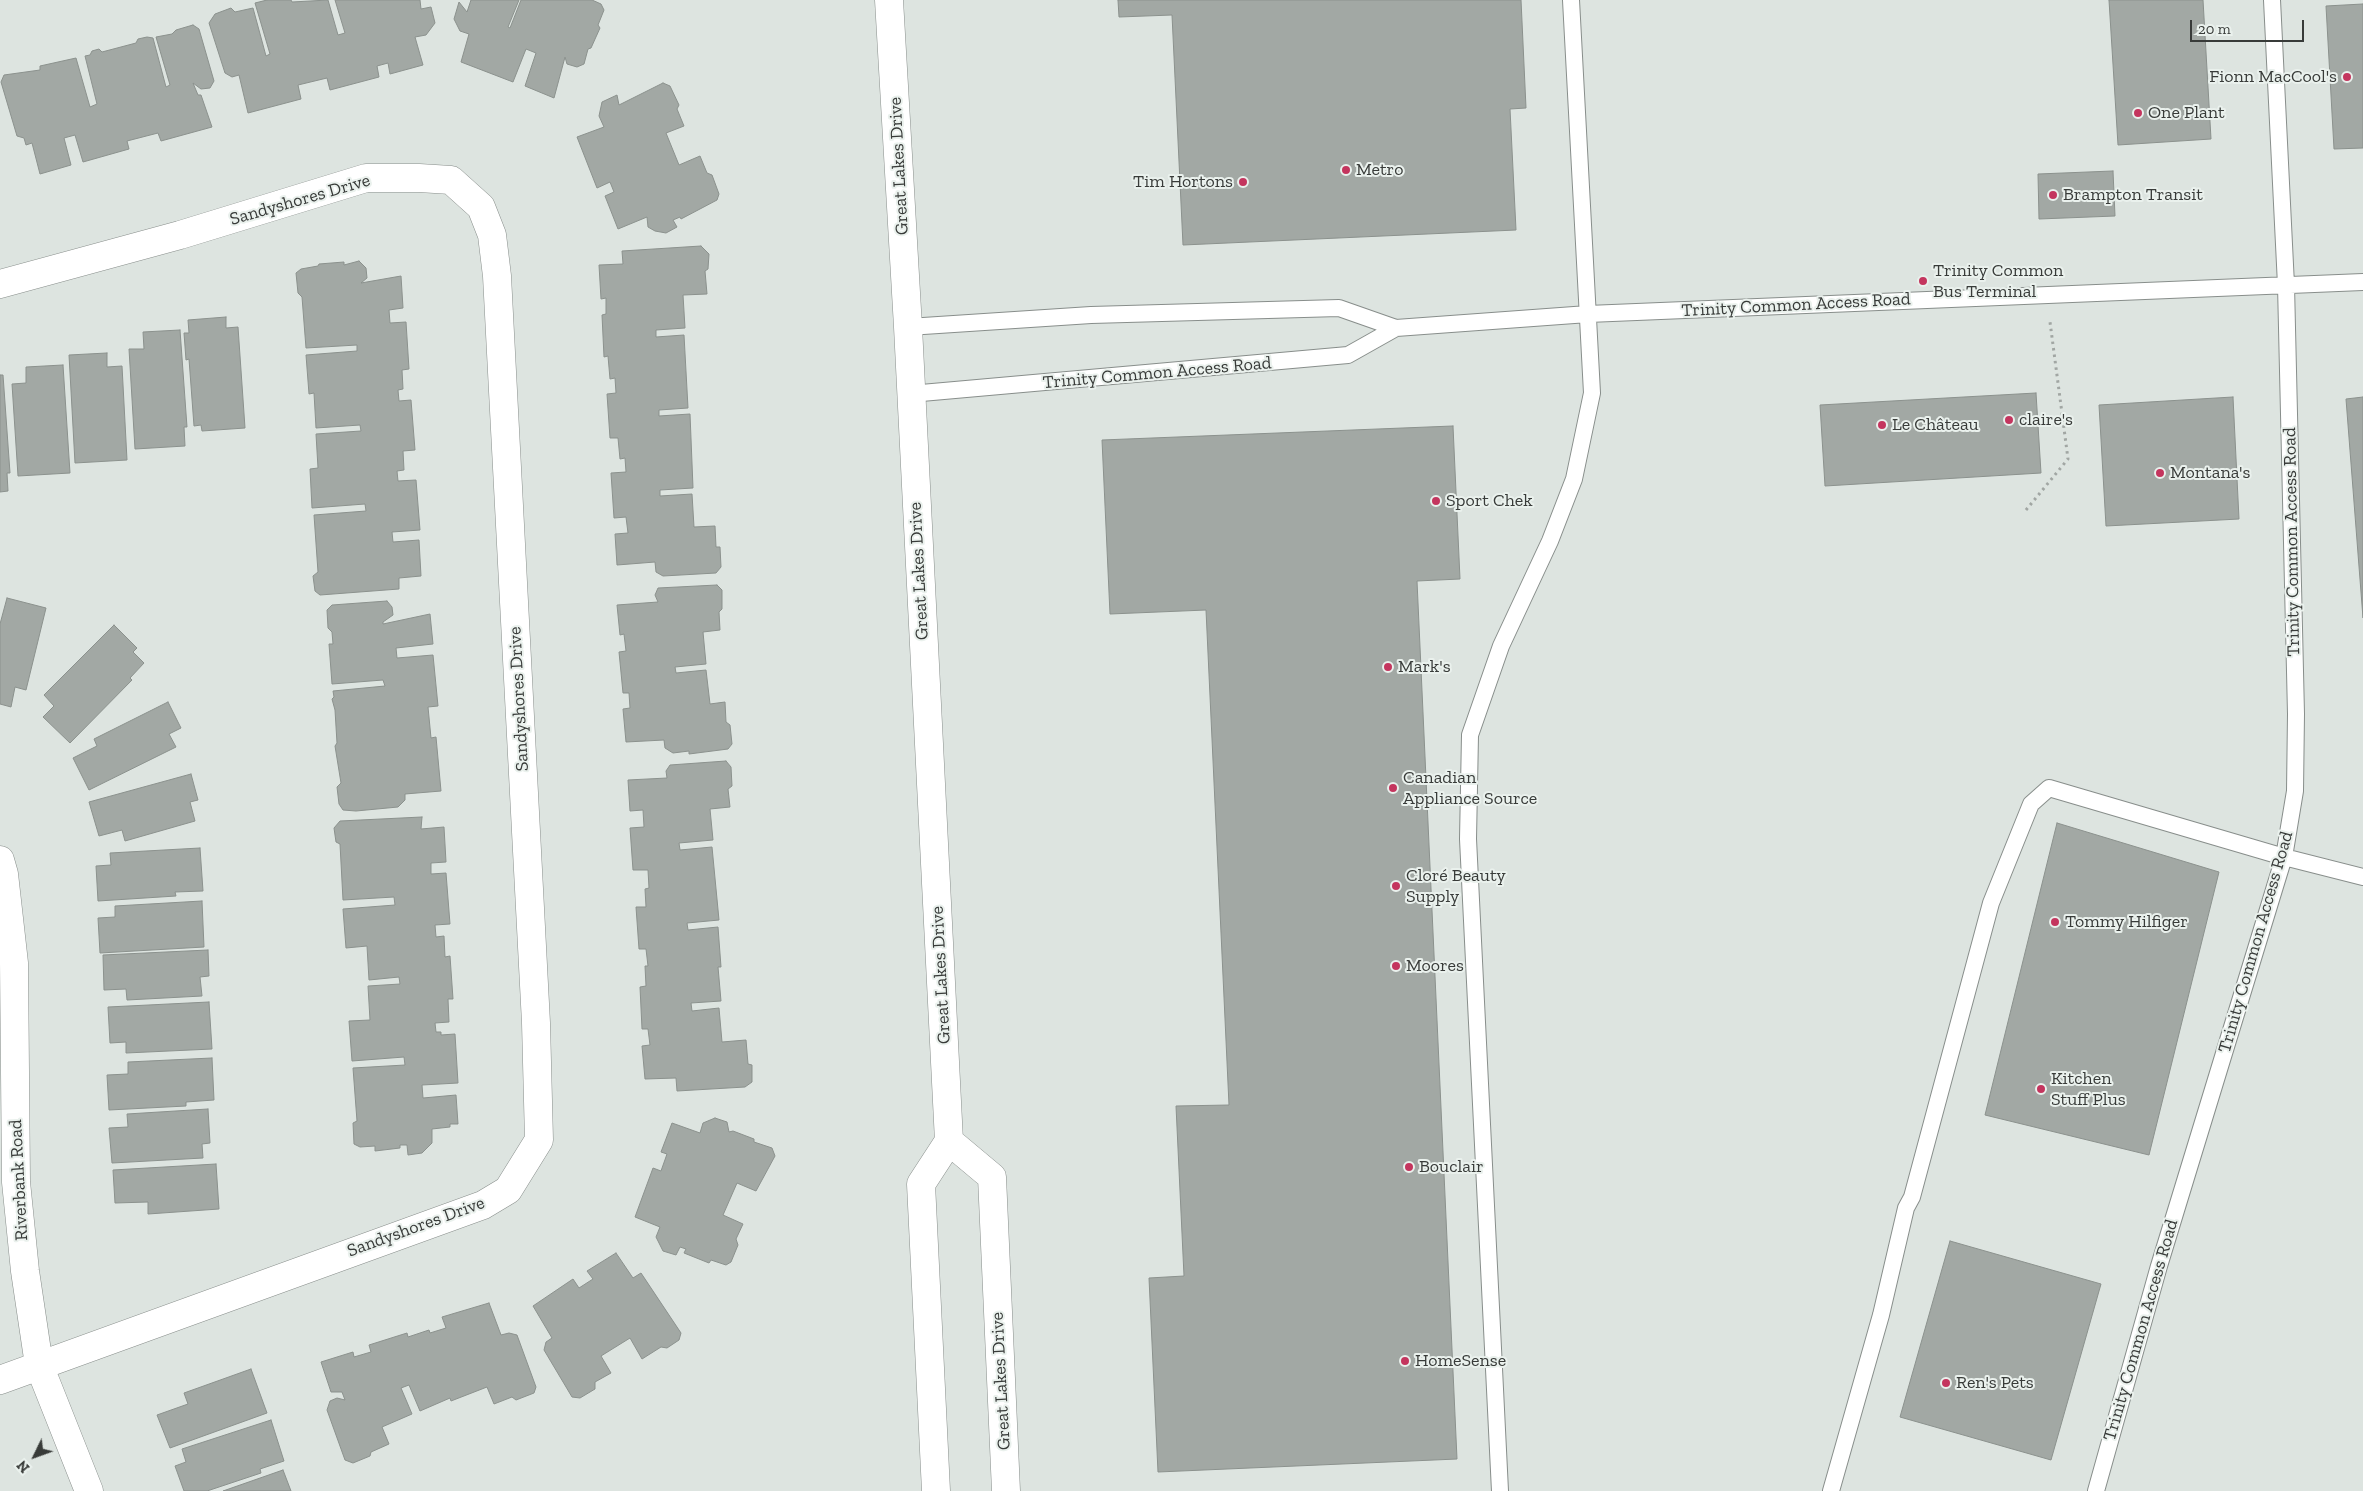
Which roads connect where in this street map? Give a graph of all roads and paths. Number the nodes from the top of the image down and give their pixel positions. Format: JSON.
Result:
{"nodes":[{"id":1,"x":889,"y":0,"type":"edge"},
{"id":2,"x":1571,"y":0,"type":"edge"},
{"id":3,"x":2272,"y":0,"type":"edge"},
{"id":4,"x":2363,"y":282,"type":"edge"},
{"id":5,"x":0,"y":284,"type":"edge"},
{"id":6,"x":2286,"y":285,"type":"junction"},
{"id":7,"x":2046,"y":294,"type":"junction"},
{"id":8,"x":1588,"y":314,"type":"junction"},
{"id":9,"x":908,"y":327,"type":"junction"},
{"id":10,"x":1396,"y":328,"type":"junction"},
{"id":11,"x":910,"y":394,"type":"junction"},
{"id":12,"x":2026,"y":510,"type":"dead end"},
{"id":13,"x":2284,"y":856,"type":"junction"},
{"id":14,"x":0,"y":860,"type":"edge"},
{"id":15,"x":2363,"y":877,"type":"edge"},
{"id":16,"x":950,"y":1141,"type":"junction"},
{"id":17,"x":39,"y":1365,"type":"junction"},
{"id":18,"x":0,"y":1380,"type":"edge"},
{"id":19,"x":89,"y":1491,"type":"edge"},
{"id":20,"x":936,"y":1491,"type":"edge"},
{"id":21,"x":1006,"y":1491,"type":"edge"},
{"id":22,"x":1500,"y":1491,"type":"edge"},
{"id":23,"x":1831,"y":1491,"type":"edge"},
{"id":24,"x":2096,"y":1491,"type":"edge"}],
"edges":[{"from":1,"to":9,"type":"street","name":"Great Lakes Drive"},
{"from":2,"to":8,"type":"lane"},
{"from":3,"to":6,"type":"lane","name":"Trinity Common Access Road"},
{"from":4,"to":6,"type":"lane","name":"Trinity Common Access Road"},
{"from":5,"to":17,"type":"street","name":"Sandyshores Drive"},
{"from":6,"to":7,"type":"lane","name":"Trinity Common Access Road"},
{"from":6,"to":13,"type":"lane","name":"Trinity Common Access Road"},
{"from":7,"to":8,"type":"lane","name":"Trinity Common Access Road"},
{"from":7,"to":12,"type":"path"},
{"from":8,"to":10,"type":"lane","name":"Trinity Common Access Road"},
{"from":8,"to":22,"type":"lane"},
{"from":9,"to":10,"type":"lane","name":"Trinity Common Access Road"},
{"from":9,"to":11,"type":"street","name":"Great Lakes Drive"},
{"from":10,"to":11,"type":"lane","name":"Trinity Common Access Road"},
{"from":11,"to":16,"type":"street","name":"Great Lakes Drive"},
{"from":13,"to":15,"type":"lane"},
{"from":13,"to":23,"type":"lane"},
{"from":13,"to":24,"type":"lane","name":"Trinity Common Access Road"},
{"from":14,"to":17,"type":"street","name":"Riverbank Road"},
{"from":16,"to":20,"type":"street"},
{"from":16,"to":21,"type":"street","name":"Great Lakes Drive"},
{"from":17,"to":18,"type":"street","name":"Sandyshores Drive"},
{"from":17,"to":19,"type":"street","name":"Riverbank Road"}]}
